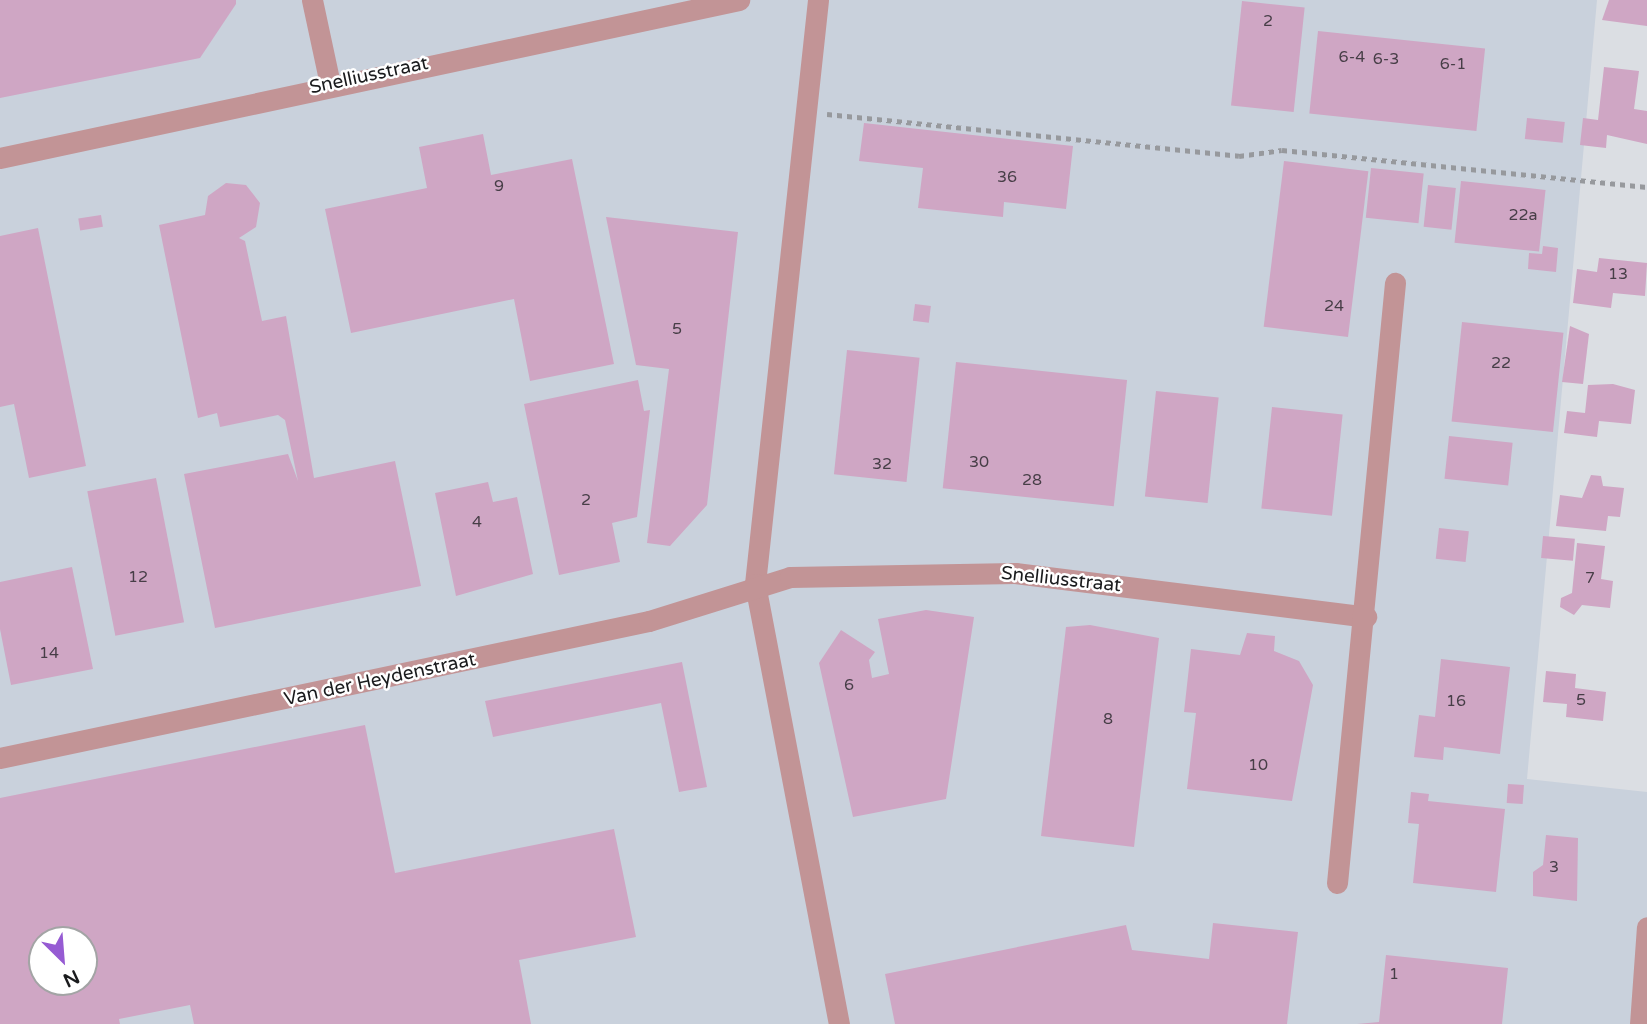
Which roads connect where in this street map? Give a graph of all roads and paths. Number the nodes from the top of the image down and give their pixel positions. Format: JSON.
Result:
{"nodes":[{"id":1,"x":312,"y":0,"type":"edge"},
{"id":2,"x":739,"y":0,"type":"edge"},
{"id":3,"x":818,"y":0,"type":"edge"},
{"id":4,"x":330,"y":84,"type":"junction"},
{"id":5,"x":805,"y":112,"type":"junction"},
{"id":6,"x":0,"y":158,"type":"edge"},
{"id":7,"x":1647,"y":187,"type":"edge"},
{"id":8,"x":1395,"y":283,"type":"dead end"},
{"id":9,"x":755,"y":584,"type":"junction"},
{"id":10,"x":1366,"y":617,"type":"junction"},
{"id":11,"x":0,"y":758,"type":"edge"},
{"id":12,"x":1337,"y":883,"type":"dead end"},
{"id":13,"x":1647,"y":927,"type":"edge"},
{"id":14,"x":839,"y":1024,"type":"edge"},
{"id":15,"x":1640,"y":1024,"type":"edge"}],
"edges":[{"from":1,"to":4,"type":"street"},
{"from":2,"to":4,"type":"street","name":"Snelliusstraat"},
{"from":3,"to":5,"type":"street"},
{"from":4,"to":6,"type":"street","name":"Snelliusstraat"},
{"from":5,"to":7,"type":"path"},
{"from":5,"to":9,"type":"street"},
{"from":8,"to":10,"type":"street"},
{"from":9,"to":10,"type":"street","name":"Snelliusstraat"},
{"from":9,"to":11,"type":"street","name":"Van der Heydenstraat"},
{"from":9,"to":14,"type":"street"},
{"from":10,"to":12,"type":"street"},
{"from":13,"to":15,"type":"street"}]}
